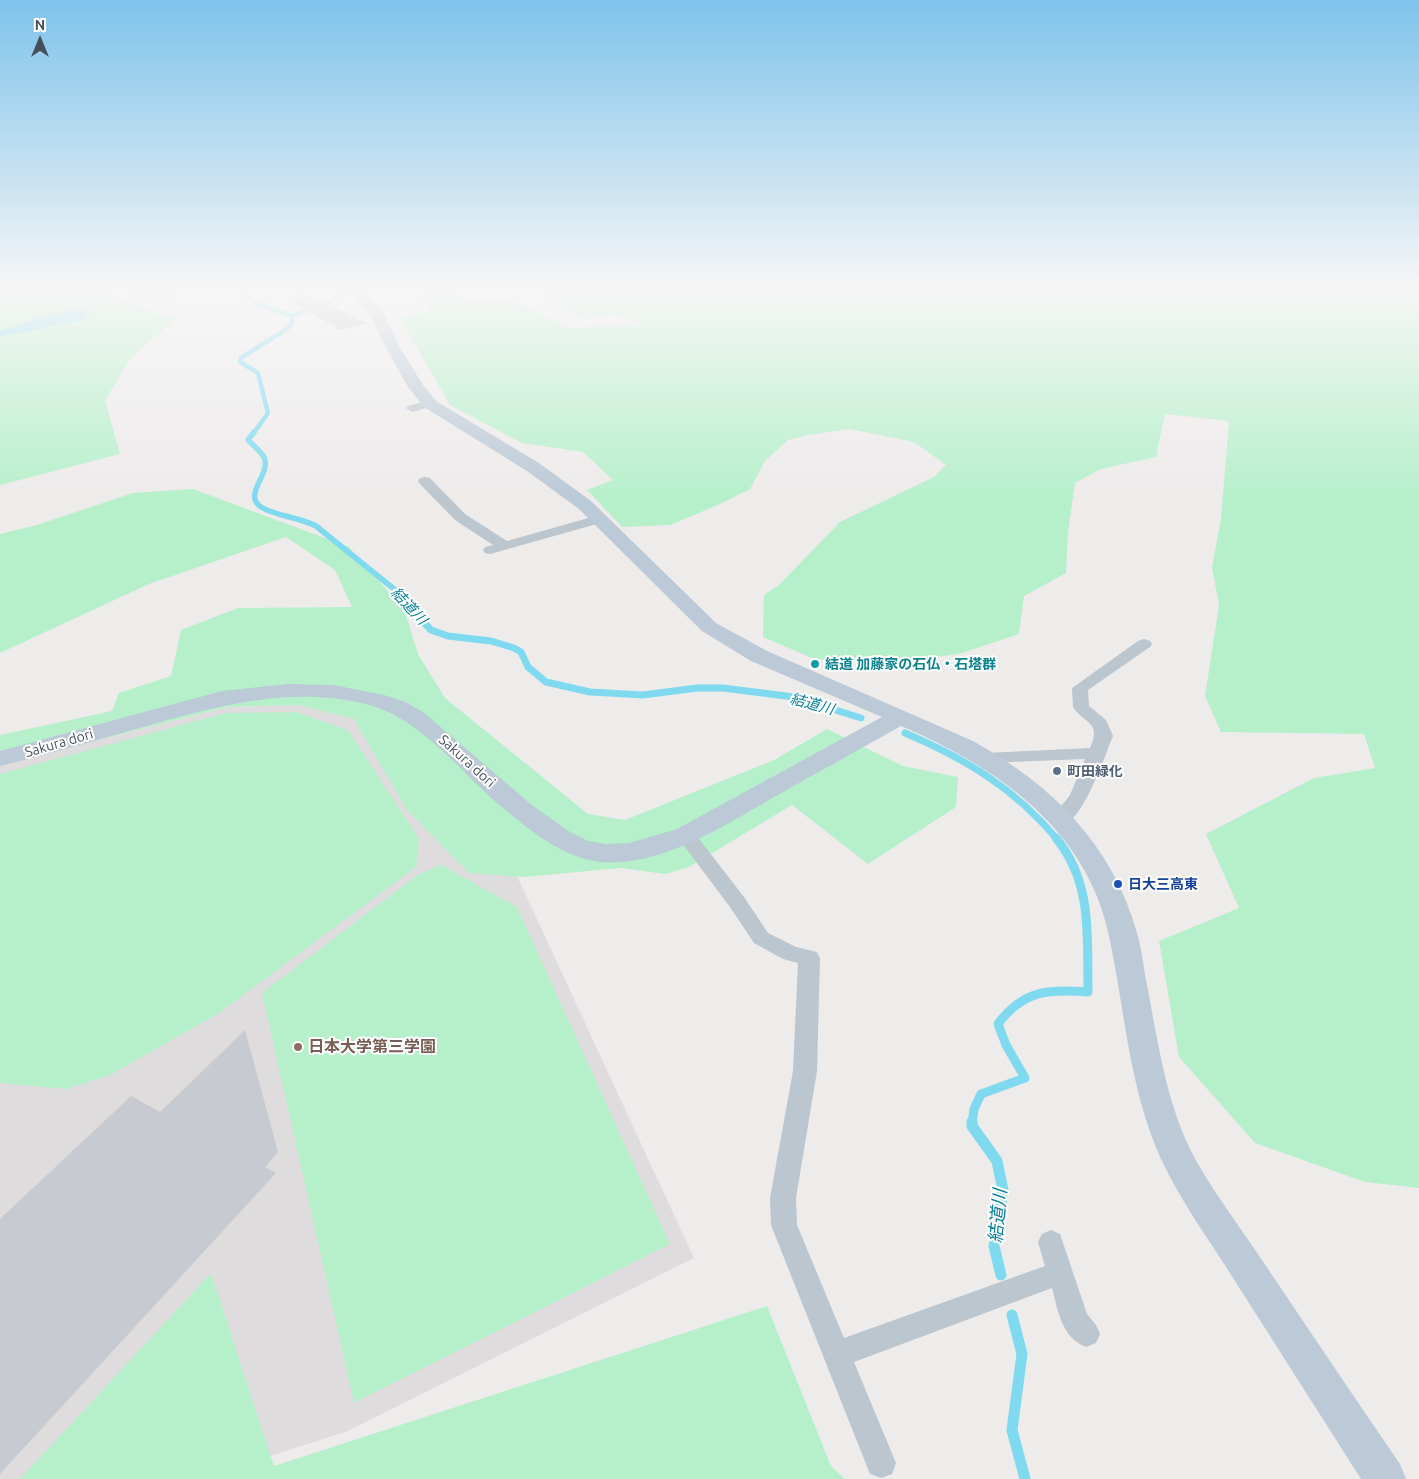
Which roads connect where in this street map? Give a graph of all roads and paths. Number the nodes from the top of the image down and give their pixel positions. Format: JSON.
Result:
{"nodes":[{"id":1,"x":399,"y":359,"type":"edge"},
{"id":2,"x":426,"y":482,"type":"dead end"},
{"id":3,"x":599,"y":519,"type":"junction"},
{"id":4,"x":505,"y":546,"type":"junction"},
{"id":5,"x":490,"y":550,"type":"dead end"},
{"id":6,"x":1144,"y":644,"type":"dead end"},
{"id":7,"x":899,"y":717,"type":"junction"},
{"id":8,"x":1098,"y":753,"type":"junction"},
{"id":9,"x":986,"y":758,"type":"junction"},
{"id":10,"x":0,"y":759,"type":"edge"},
{"id":11,"x":1061,"y":818,"type":"junction"},
{"id":12,"x":686,"y":835,"type":"junction"},
{"id":13,"x":1052,"y":1242,"type":"dead end"},
{"id":14,"x":1060,"y":1273,"type":"junction"},
{"id":15,"x":1086,"y":1334,"type":"dead end"},
{"id":16,"x":836,"y":1355,"type":"junction"},
{"id":17,"x":881,"y":1463,"type":"dead end"},
{"id":18,"x":1385,"y":1479,"type":"edge"}],
"edges":[{"from":1,"to":3,"type":"street"},
{"from":2,"to":4,"type":"street"},
{"from":3,"to":4,"type":"street"},
{"from":3,"to":7,"type":"street"},
{"from":4,"to":5,"type":"street"},
{"from":6,"to":8,"type":"street"},
{"from":7,"to":9,"type":"street"},
{"from":7,"to":12,"type":"street","name":"Sakura dori"},
{"from":8,"to":9,"type":"street"},
{"from":8,"to":11,"type":"street"},
{"from":9,"to":11,"type":"street"},
{"from":10,"to":12,"type":"street","name":"Sakura dori"},
{"from":11,"to":18,"type":"street"},
{"from":12,"to":16,"type":"street"},
{"from":13,"to":14,"type":"street"},
{"from":14,"to":15,"type":"street"},
{"from":14,"to":16,"type":"street"},
{"from":16,"to":17,"type":"street"}]}
